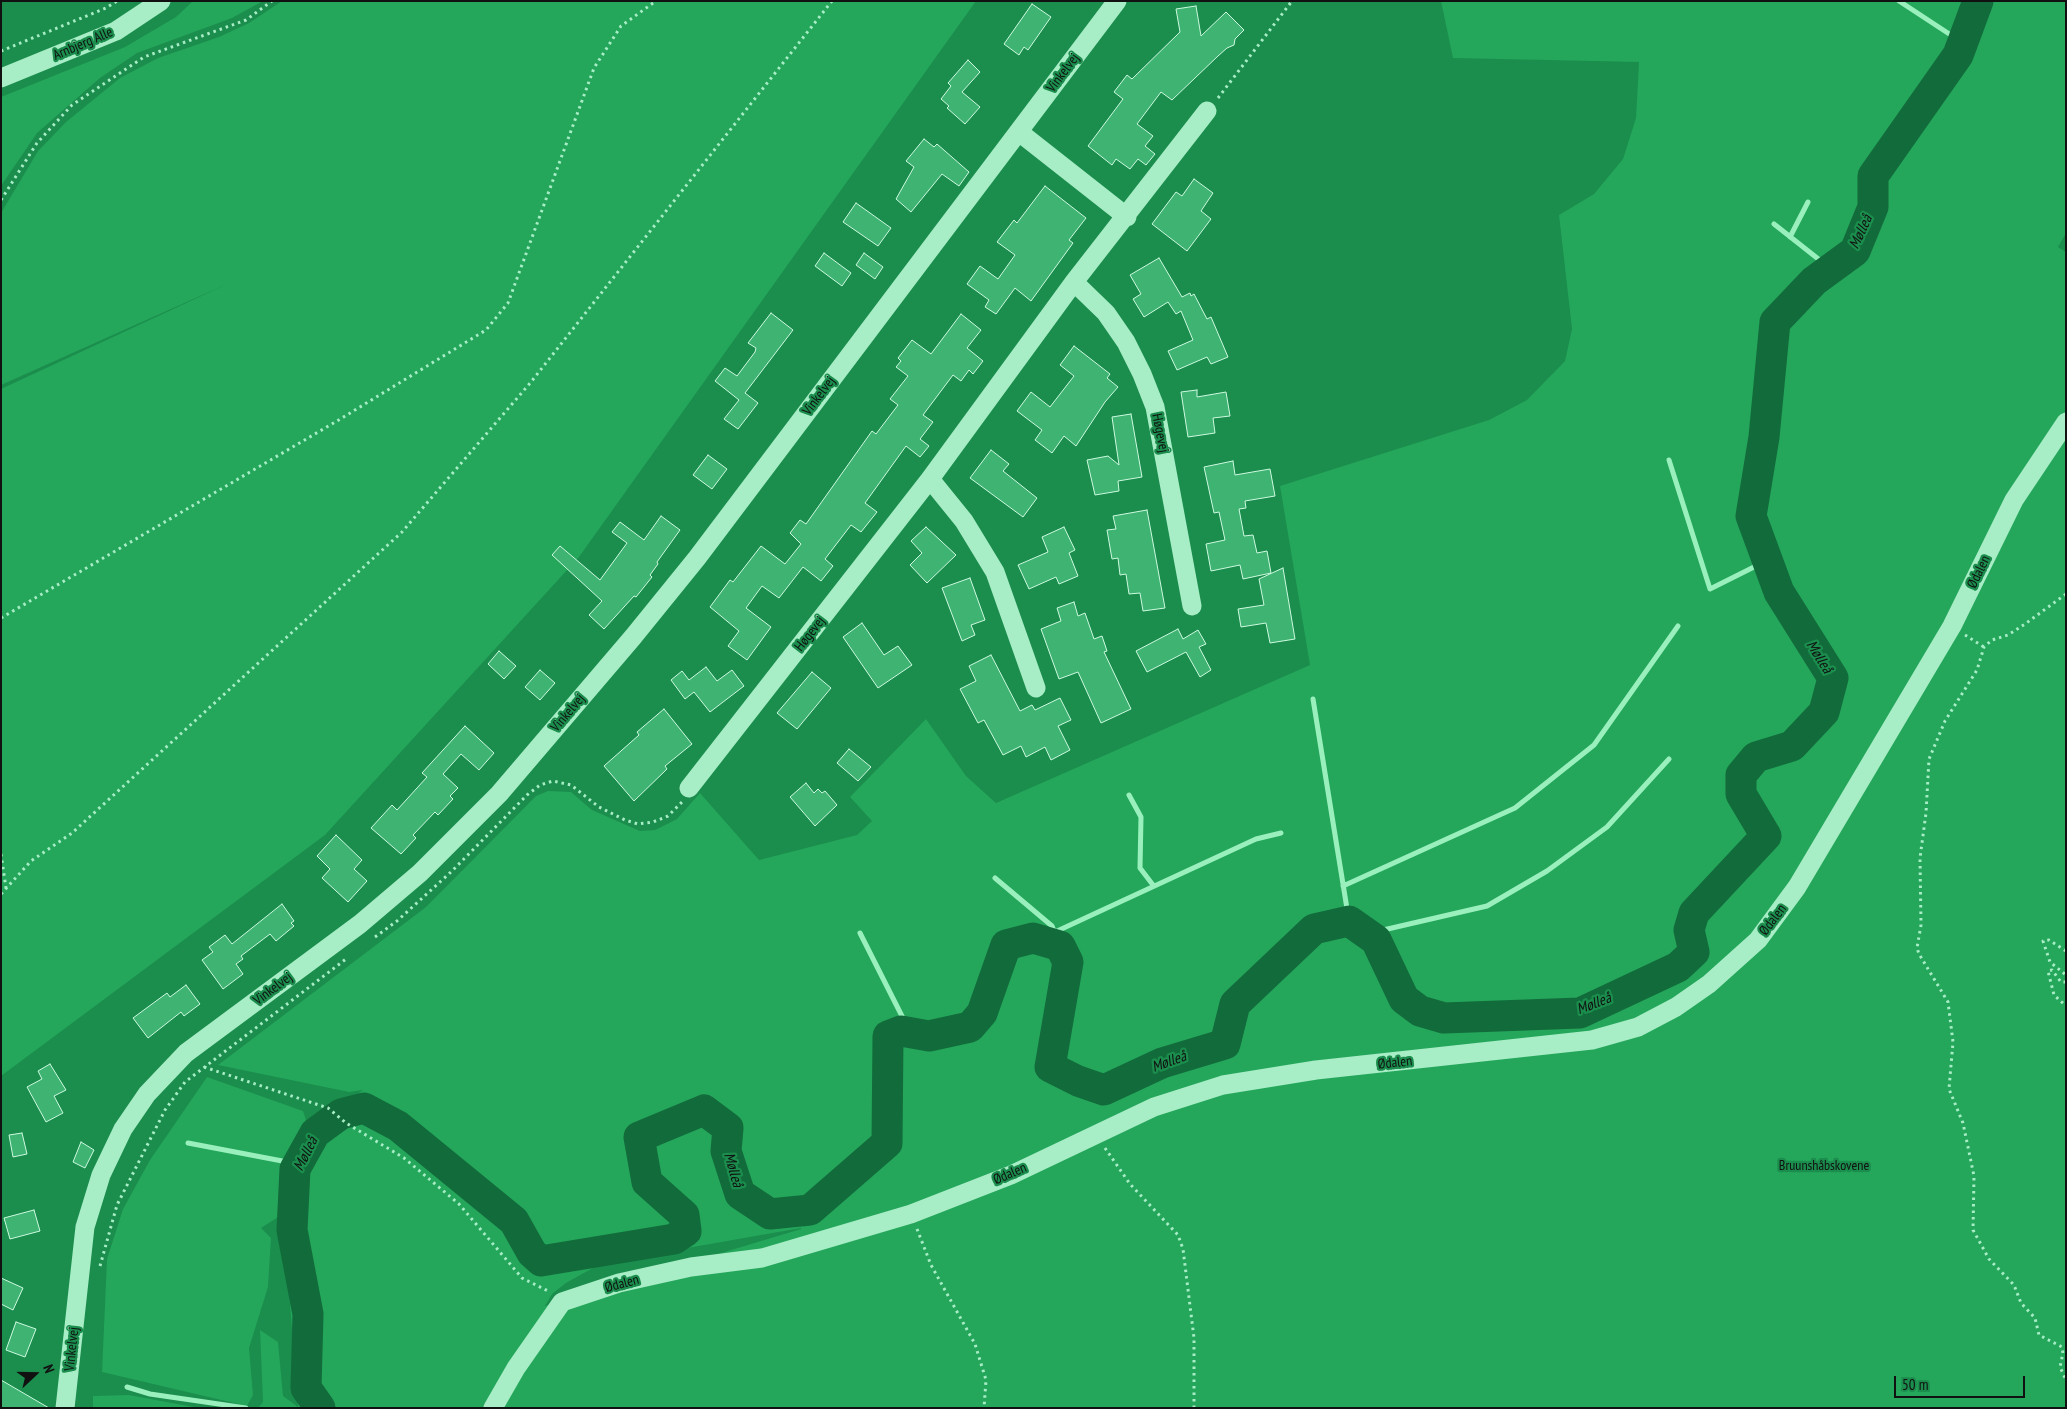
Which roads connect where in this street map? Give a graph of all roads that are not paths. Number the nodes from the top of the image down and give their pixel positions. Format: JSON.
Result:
{"nodes":[{"id":1,"x":161,"y":1,"type":"edge"},
{"id":2,"x":1117,"y":1,"type":"edge"},
{"id":3,"x":1,"y":78,"type":"edge"},
{"id":4,"x":1207,"y":111,"type":"road end"},
{"id":5,"x":1019,"y":132,"type":"junction"},
{"id":6,"x":1127,"y":217,"type":"junction"},
{"id":7,"x":1074,"y":282,"type":"junction"},
{"id":8,"x":2066,"y":422,"type":"edge"},
{"id":9,"x":930,"y":479,"type":"junction"},
{"id":10,"x":1192,"y":606,"type":"dead end"},
{"id":11,"x":1036,"y":688,"type":"dead end"},
{"id":12,"x":689,"y":788,"type":"road end"},
{"id":13,"x":65,"y":1408,"type":"edge"},
{"id":14,"x":493,"y":1408,"type":"edge"}],
"edges":[{"from":1,"to":3,"type":"street","name":"Arnbjerg Alle"},
{"from":2,"to":5,"type":"street","name":"Vinkelvej"},
{"from":4,"to":6,"type":"street","name":"Høgevej"},
{"from":5,"to":6,"type":"street"},
{"from":5,"to":13,"type":"street","name":"Vinkelvej"},
{"from":6,"to":7,"type":"street","name":"Høgevej"},
{"from":7,"to":9,"type":"street","name":"Høgevej"},
{"from":7,"to":10,"type":"street","name":"Høgevej"},
{"from":8,"to":14,"type":"street","name":"Ødalen"},
{"from":9,"to":11,"type":"street"},
{"from":9,"to":12,"type":"street","name":"Høgevej"}]}
